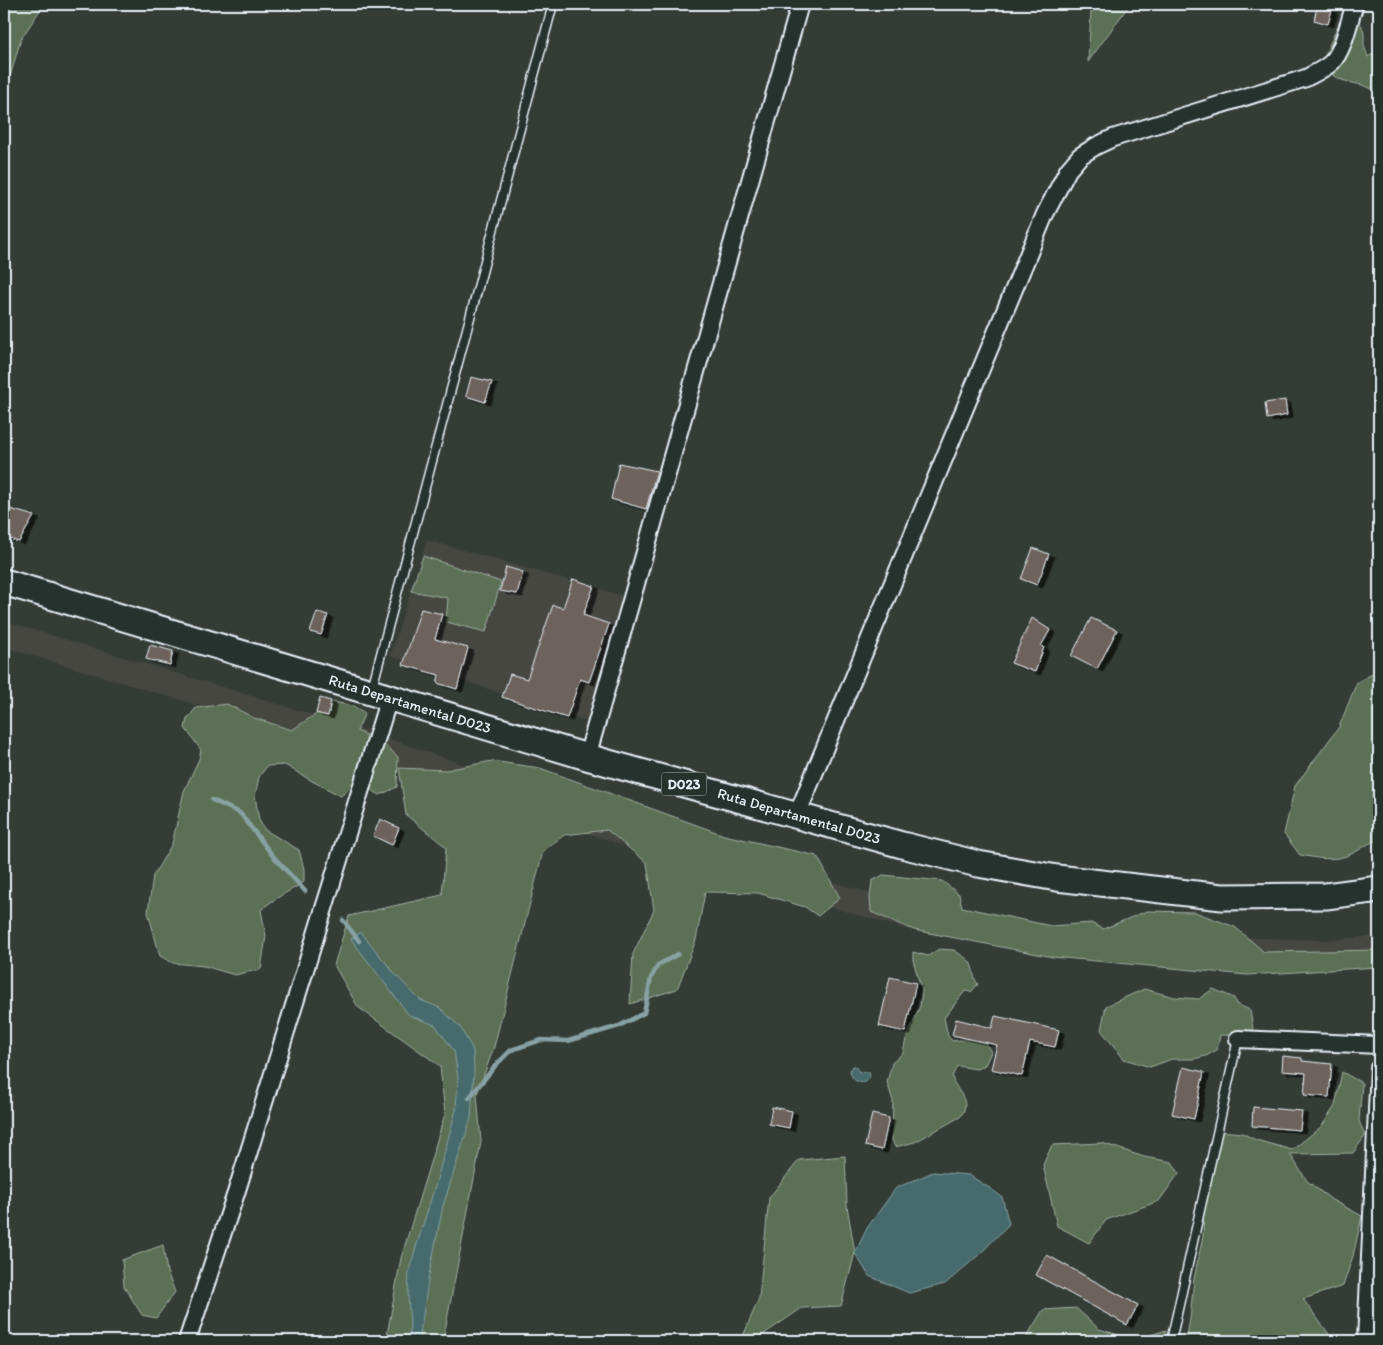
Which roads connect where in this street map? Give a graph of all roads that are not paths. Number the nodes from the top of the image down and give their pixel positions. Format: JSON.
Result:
{"nodes":[{"id":1,"x":553,"y":4,"type":"edge"},
{"id":2,"x":800,"y":4,"type":"edge"},
{"id":3,"x":1355,"y":4,"type":"edge"},
{"id":4,"x":4,"y":582,"type":"edge"},
{"id":5,"x":380,"y":695,"type":"junction"},
{"id":6,"x":587,"y":757,"type":"junction"},
{"id":7,"x":797,"y":815,"type":"junction"},
{"id":8,"x":1379,"y":889,"type":"edge"},
{"id":9,"x":1238,"y":1039,"type":"joint"},
{"id":10,"x":1379,"y":1045,"type":"edge"},
{"id":11,"x":1379,"y":1068,"type":"edge"},
{"id":12,"x":187,"y":1341,"type":"edge"},
{"id":13,"x":1171,"y":1341,"type":"edge"},
{"id":14,"x":1366,"y":1341,"type":"edge"}],
"edges":[{"from":1,"to":5,"type":"lane"},
{"from":2,"to":6,"type":"street"},
{"from":3,"to":7,"type":"street"},
{"from":4,"to":5,"type":"main road","name":"Ruta Departamental D023","number":"D023"},
{"from":5,"to":6,"type":"main road","name":"Ruta Departamental D023","number":"D023"},
{"from":5,"to":12,"type":"street"},
{"from":6,"to":7,"type":"main road","name":"Ruta Departamental D023","number":"D023"},
{"from":7,"to":8,"type":"main road","name":"Ruta Departamental D023","number":"D023"},
{"from":9,"to":10,"type":"street"},
{"from":9,"to":13,"type":"lane"},
{"from":11,"to":14,"type":"street"}]}
